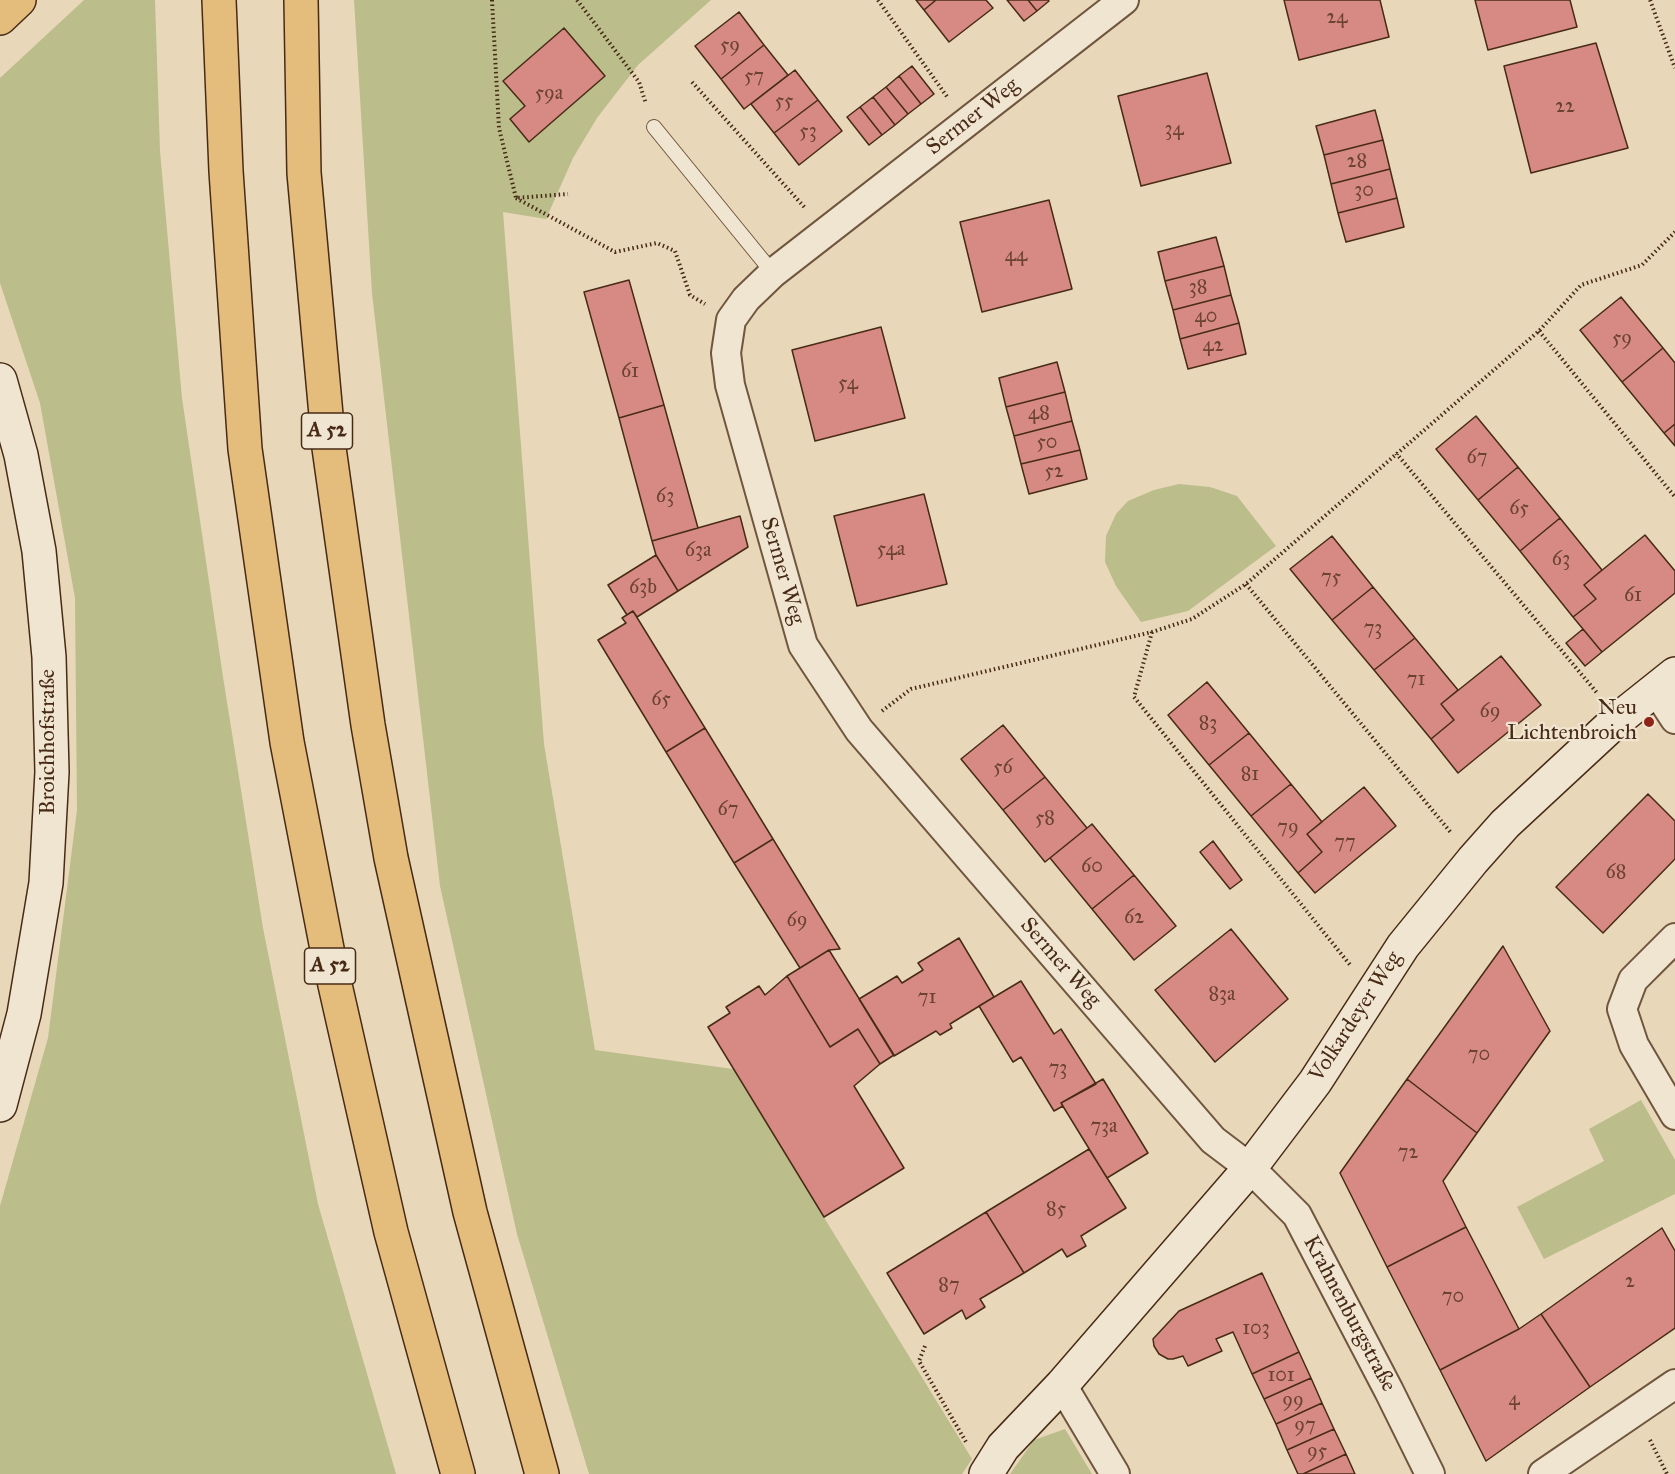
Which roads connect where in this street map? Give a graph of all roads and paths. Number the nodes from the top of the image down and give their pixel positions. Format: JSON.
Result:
{"nodes":[{"id":1,"x":19,"y":0,"type":"edge"},
{"id":2,"x":219,"y":0,"type":"edge"},
{"id":3,"x":301,"y":0,"type":"edge"},
{"id":4,"x":492,"y":0,"type":"edge"},
{"id":5,"x":577,"y":0,"type":"edge"},
{"id":6,"x":878,"y":0,"type":"edge"},
{"id":7,"x":1124,"y":0,"type":"edge"},
{"id":8,"x":1650,"y":0,"type":"edge"},
{"id":9,"x":0,"y":18,"type":"edge"},
{"id":10,"x":1675,"y":68,"type":"edge"},
{"id":11,"x":692,"y":82,"type":"dead end"},
{"id":12,"x":966,"y":123,"type":"junction"},
{"id":13,"x":654,"y":127,"type":"joint"},
{"id":14,"x":568,"y":194,"type":"dead end"},
{"id":15,"x":516,"y":198,"type":"junction"},
{"id":16,"x":826,"y":232,"type":"junction"},
{"id":17,"x":1675,"y":232,"type":"edge"},
{"id":18,"x":774,"y":273,"type":"junction"},
{"id":19,"x":731,"y":320,"type":"junction"},
{"id":20,"x":1539,"y":331,"type":"junction"},
{"id":21,"x":0,"y":380,"type":"edge"},
{"id":22,"x":1396,"y":453,"type":"junction"},
{"id":23,"x":1675,"y":498,"type":"edge"},
{"id":24,"x":1246,"y":584,"type":"junction"},
{"id":25,"x":1152,"y":632,"type":"junction"},
{"id":26,"x":1666,"y":682,"type":"edge"},
{"id":27,"x":1619,"y":719,"type":"junction"},
{"id":28,"x":1675,"y":719,"type":"edge"},
{"id":29,"x":859,"y":730,"type":"junction"},
{"id":30,"x":1473,"y":860,"type":"junction"},
{"id":31,"x":1675,"y":938,"type":"edge"},
{"id":32,"x":1373,"y":993,"type":"junction"},
{"id":33,"x":0,"y":1105,"type":"edge"},
{"id":34,"x":1675,"y":1115,"type":"edge"},
{"id":35,"x":1250,"y":1168,"type":"junction"},
{"id":36,"x":926,"y":1346,"type":"dead end"},
{"id":37,"x":1675,"y":1384,"type":"edge"},
{"id":38,"x":1062,"y":1385,"type":"junction"},
{"id":39,"x":966,"y":1443,"type":"dead end"},
{"id":40,"x":458,"y":1474,"type":"edge"},
{"id":41,"x":542,"y":1474,"type":"edge"},
{"id":42,"x":986,"y":1474,"type":"edge"},
{"id":43,"x":1115,"y":1474,"type":"edge"},
{"id":44,"x":1430,"y":1474,"type":"edge"},
{"id":45,"x":1543,"y":1474,"type":"edge"}],
"edges":[{"from":1,"to":9,"type":"highway"},
{"from":2,"to":40,"type":"highway","number":"A 52"},
{"from":3,"to":41,"type":"highway","number":"A 52"},
{"from":4,"to":15,"type":"path"},
{"from":5,"to":13,"type":"path"},
{"from":6,"to":12,"type":"path"},
{"from":7,"to":12,"type":"street","name":"Sermer Weg"},
{"from":8,"to":10,"type":"path"},
{"from":11,"to":16,"type":"path"},
{"from":12,"to":16,"type":"street","name":"Sermer Weg"},
{"from":13,"to":18,"type":"lane"},
{"from":14,"to":15,"type":"path"},
{"from":15,"to":19,"type":"path"},
{"from":16,"to":18,"type":"street","name":"Sermer Weg"},
{"from":17,"to":20,"type":"path"},
{"from":18,"to":19,"type":"street","name":"Sermer Weg"},
{"from":19,"to":29,"type":"street","name":"Sermer Weg"},
{"from":20,"to":22,"type":"path"},
{"from":20,"to":23,"type":"path"},
{"from":21,"to":33,"type":"street","name":"Broichhofstraße"},
{"from":22,"to":24,"type":"path"},
{"from":22,"to":27,"type":"path"},
{"from":24,"to":25,"type":"path"},
{"from":24,"to":30,"type":"path"},
{"from":25,"to":29,"type":"path"},
{"from":25,"to":32,"type":"path"},
{"from":26,"to":27,"type":"street","name":"Volkardeyer Weg"},
{"from":26,"to":28,"type":"street"},
{"from":27,"to":30,"type":"street","name":"Volkardeyer Weg"},
{"from":29,"to":35,"type":"street","name":"Sermer Weg"},
{"from":30,"to":32,"type":"street","name":"Volkardeyer Weg"},
{"from":31,"to":34,"type":"street"},
{"from":32,"to":35,"type":"street","name":"Volkardeyer Weg"},
{"from":35,"to":38,"type":"street","name":"Volkardeyer Weg"},
{"from":35,"to":44,"type":"street","name":"Krahnenburgstraße"},
{"from":36,"to":39,"type":"path"},
{"from":37,"to":45,"type":"street"},
{"from":38,"to":42,"type":"street","name":"Volkardeyer Weg"},
{"from":38,"to":43,"type":"street"}]}
